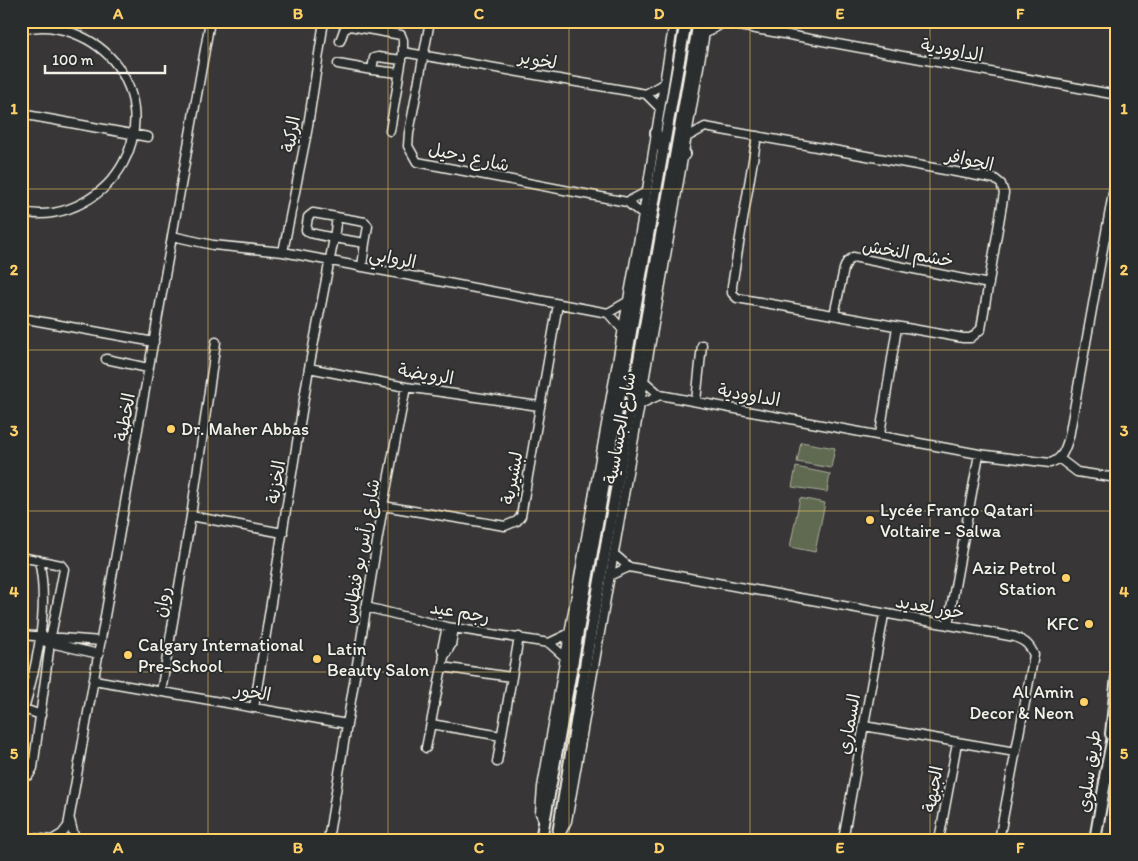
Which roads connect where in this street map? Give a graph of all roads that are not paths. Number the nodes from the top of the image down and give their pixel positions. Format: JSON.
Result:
{"nodes":[{"id":1,"x":210,"y":21,"type":"edge"},
{"id":2,"x":324,"y":21,"type":"edge"},
{"id":3,"x":430,"y":21,"type":"edge"},
{"id":4,"x":674,"y":21,"type":"edge"},
{"id":5,"x":686,"y":21,"type":"edge"},
{"id":6,"x":699,"y":21,"type":"edge"},
{"id":7,"x":707,"y":21,"type":"edge"},
{"id":8,"x":722,"y":22,"type":"edge"},
{"id":9,"x":21,"y":30,"type":"edge"},
{"id":10,"x":706,"y":33,"type":"junction"},
{"id":11,"x":340,"y":41,"type":"dead end"},
{"id":12,"x":425,"y":54,"type":"junction"},
{"id":13,"x":402,"y":56,"type":"junction"},
{"id":14,"x":338,"y":64,"type":"dead end"},
{"id":15,"x":372,"y":70,"type":"junction"},
{"id":16,"x":399,"y":73,"type":"junction"},
{"id":17,"x":687,"y":82,"type":"junction"},
{"id":18,"x":663,"y":84,"type":"junction"},
{"id":19,"x":696,"y":90,"type":"junction"},
{"id":20,"x":646,"y":94,"type":"junction"},
{"id":21,"x":1117,"y":95,"type":"edge"},
{"id":22,"x":660,"y":108,"type":"junction"},
{"id":23,"x":21,"y":114,"type":"edge"},
{"id":24,"x":692,"y":114,"type":"junction"},
{"id":25,"x":705,"y":127,"type":"junction"},
{"id":26,"x":390,"y":132,"type":"dead end"},
{"id":27,"x":656,"y":134,"type":"junction"},
{"id":28,"x":133,"y":135,"type":"junction"},
{"id":29,"x":757,"y":136,"type":"junction"},
{"id":30,"x":148,"y":137,"type":"dead end"},
{"id":31,"x":687,"y":137,"type":"junction"},
{"id":32,"x":663,"y":151,"type":"junction"},
{"id":33,"x":685,"y":154,"type":"junction"},
{"id":34,"x":674,"y":162,"type":"junction"},
{"id":35,"x":1117,"y":171,"type":"edge"},
{"id":36,"x":646,"y":192,"type":"junction"},
{"id":37,"x":628,"y":202,"type":"junction"},
{"id":38,"x":21,"y":211,"type":"edge"},
{"id":39,"x":643,"y":215,"type":"junction"},
{"id":40,"x":337,"y":217,"type":"junction"},
{"id":41,"x":172,"y":236,"type":"junction"},
{"id":42,"x":334,"y":238,"type":"junction"},
{"id":43,"x":365,"y":243,"type":"junction"},
{"id":44,"x":283,"y":252,"type":"junction"},
{"id":45,"x":328,"y":261,"type":"junction"},
{"id":46,"x":362,"y":267,"type":"junction"},
{"id":47,"x":640,"y":278,"type":"junction"},
{"id":48,"x":989,"y":284,"type":"junction"},
{"id":49,"x":629,"y":291,"type":"junction"},
{"id":50,"x":627,"y":302,"type":"junction"},
{"id":51,"x":558,"y":304,"type":"junction"},
{"id":52,"x":608,"y":314,"type":"junction"},
{"id":53,"x":834,"y":315,"type":"junction"},
{"id":54,"x":21,"y":318,"type":"edge"},
{"id":55,"x":897,"y":327,"type":"junction"},
{"id":56,"x":622,"y":329,"type":"junction"},
{"id":57,"x":154,"y":342,"type":"junction"},
{"id":58,"x":216,"y":342,"type":"dead end"},
{"id":59,"x":620,"y":343,"type":"junction"},
{"id":60,"x":702,"y":345,"type":"dead end"},
{"id":61,"x":641,"y":351,"type":"junction"},
{"id":62,"x":626,"y":356,"type":"junction"},
{"id":63,"x":106,"y":359,"type":"dead end"},
{"id":64,"x":648,"y":360,"type":"junction"},
{"id":65,"x":148,"y":368,"type":"junction"},
{"id":66,"x":309,"y":368,"type":"junction"},
{"id":67,"x":645,"y":382,"type":"junction"},
{"id":68,"x":406,"y":387,"type":"junction"},
{"id":69,"x":660,"y":395,"type":"junction"},
{"id":70,"x":696,"y":401,"type":"junction"},
{"id":71,"x":640,"y":404,"type":"junction"},
{"id":72,"x":540,"y":406,"type":"junction"},
{"id":73,"x":880,"y":434,"type":"junction"},
{"id":74,"x":979,"y":454,"type":"junction"},
{"id":75,"x":1060,"y":459,"type":"junction"},
{"id":76,"x":1117,"y":478,"type":"edge"},
{"id":77,"x":383,"y":506,"type":"junction"},
{"id":78,"x":191,"y":516,"type":"junction"},
{"id":79,"x":612,"y":518,"type":"junction"},
{"id":80,"x":619,"y":529,"type":"junction"},
{"id":81,"x":284,"y":533,"type":"junction"},
{"id":82,"x":614,"y":554,"type":"junction"},
{"id":83,"x":21,"y":557,"type":"edge"},
{"id":84,"x":39,"y":560,"type":"junction"},
{"id":85,"x":629,"y":567,"type":"junction"},
{"id":86,"x":611,"y":575,"type":"junction"},
{"id":87,"x":607,"y":595,"type":"junction"},
{"id":88,"x":596,"y":603,"type":"junction"},
{"id":89,"x":583,"y":604,"type":"junction"},
{"id":90,"x":366,"y":607,"type":"junction"},
{"id":91,"x":884,"y":614,"type":"junction"},
{"id":92,"x":573,"y":618,"type":"junction"},
{"id":93,"x":948,"y":626,"type":"junction"},
{"id":94,"x":451,"y":627,"type":"junction"},
{"id":95,"x":570,"y":633,"type":"junction"},
{"id":96,"x":21,"y":635,"type":"edge"},
{"id":97,"x":519,"y":637,"type":"junction"},
{"id":98,"x":40,"y":638,"type":"junction"},
{"id":99,"x":51,"y":640,"type":"junction"},
{"id":100,"x":101,"y":641,"type":"junction"},
{"id":101,"x":549,"y":643,"type":"junction"},
{"id":102,"x":99,"y":654,"type":"junction"},
{"id":103,"x":566,"y":658,"type":"junction"},
{"id":104,"x":442,"y":667,"type":"junction"},
{"id":105,"x":1117,"y":676,"type":"edge"},
{"id":106,"x":511,"y":677,"type":"junction"},
{"id":107,"x":94,"y":680,"type":"junction"},
{"id":108,"x":161,"y":692,"type":"junction"},
{"id":109,"x":24,"y":708,"type":"junction"},
{"id":110,"x":254,"y":708,"type":"junction"},
{"id":111,"x":41,"y":715,"type":"junction"},
{"id":112,"x":21,"y":719,"type":"edge"},
{"id":113,"x":347,"y":724,"type":"junction"},
{"id":114,"x":431,"y":724,"type":"junction"},
{"id":115,"x":864,"y":726,"type":"junction"},
{"id":116,"x":1117,"y":727,"type":"edge"},
{"id":117,"x":502,"y":736,"type":"junction"},
{"id":118,"x":957,"y":743,"type":"junction"},
{"id":119,"x":426,"y":748,"type":"dead end"},
{"id":120,"x":1016,"y":752,"type":"junction"},
{"id":121,"x":497,"y":762,"type":"dead end"},
{"id":122,"x":21,"y":778,"type":"edge"},
{"id":123,"x":1107,"y":778,"type":"junction"},
{"id":124,"x":69,"y":818,"type":"junction"},
{"id":125,"x":544,"y":823,"type":"junction"},
{"id":126,"x":21,"y":837,"type":"edge"},
{"id":127,"x":557,"y":839,"type":"edge"},
{"id":128,"x":52,"y":840,"type":"edge"},
{"id":129,"x":75,"y":840,"type":"edge"},
{"id":130,"x":328,"y":840,"type":"edge"},
{"id":131,"x":541,"y":840,"type":"edge"},
{"id":132,"x":843,"y":840,"type":"edge"},
{"id":133,"x":939,"y":840,"type":"edge"},
{"id":134,"x":998,"y":840,"type":"edge"},
{"id":135,"x":1095,"y":840,"type":"edge"}],
"edges":[{"from":1,"to":41,"type":"street","name":"الخطية"},
{"from":2,"to":44,"type":"street","name":"الركية"},
{"from":3,"to":12,"type":"street","name":"شارع دحيل"},
{"from":4,"to":18,"type":"street","name":"شارع الجساسية"},
{"from":5,"to":32,"type":"street","name":"شارع الجساسية"},
{"from":6,"to":17,"type":"street","name":"شارع الجساسية"},
{"from":7,"to":10,"type":"street","name":"شارع الجساسية"},
{"from":8,"to":10,"type":"street","name":"الداوودية"},
{"from":8,"to":21,"type":"street","name":"الداوودية"},
{"from":9,"to":28,"type":"street"},
{"from":10,"to":19,"type":"street","name":"شارع الجساسية"},
{"from":11,"to":13,"type":"street"},
{"from":12,"to":13,"type":"street","name":"لخوير"},
{"from":12,"to":20,"type":"street","name":"لخوير"},
{"from":12,"to":37,"type":"street","name":"شارع دحيل"},
{"from":13,"to":15,"type":"street","name":"لخوير"},
{"from":13,"to":16,"type":"street"},
{"from":14,"to":15,"type":"street"},
{"from":15,"to":16,"type":"street"},
{"from":16,"to":26,"type":"street"},
{"from":17,"to":19,"type":"street"},
{"from":17,"to":34,"type":"street","name":"شارع الجساسية"},
{"from":18,"to":20,"type":"street"},
{"from":18,"to":22,"type":"street","name":"شارع الجساسية"},
{"from":19,"to":24,"type":"street","name":"شارع الجساسية"},
{"from":20,"to":22,"type":"street"},
{"from":22,"to":27,"type":"street","name":"شارع الجساسية"},
{"from":23,"to":28,"type":"street"},
{"from":24,"to":25,"type":"street"},
{"from":24,"to":31,"type":"street","name":"شارع الجساسية"},
{"from":25,"to":29,"type":"street","name":"الحوافر"},
{"from":25,"to":31,"type":"street"},
{"from":27,"to":32,"type":"street"},
{"from":27,"to":36,"type":"street","name":"شارع الجساسية"},
{"from":28,"to":30,"type":"street"},
{"from":28,"to":38,"type":"street"},
{"from":29,"to":48,"type":"street","name":"الحوافر"},
{"from":29,"to":53,"type":"street","name":"الحوافر"},
{"from":31,"to":33,"type":"street","name":"شارع الجساسية"},
{"from":32,"to":47,"type":"street","name":"شارع الجساسية"},
{"from":33,"to":34,"type":"street"},
{"from":33,"to":64,"type":"street","name":"شارع الجساسية"},
{"from":34,"to":61,"type":"street","name":"شارع الجساسية"},
{"from":35,"to":75,"type":"street"},
{"from":36,"to":37,"type":"street"},
{"from":36,"to":39,"type":"street","name":"شارع الجساسية"},
{"from":37,"to":39,"type":"street"},
{"from":39,"to":49,"type":"street","name":"شارع الجساسية"},
{"from":40,"to":42,"type":"street","name":"الخزنة"},
{"from":40,"to":42,"type":"street"},
{"from":40,"to":43,"type":"street"},
{"from":41,"to":44,"type":"street","name":"الروابي"},
{"from":41,"to":57,"type":"street","name":"الخطية"},
{"from":42,"to":43,"type":"street"},
{"from":42,"to":45,"type":"street","name":"الخزنة"},
{"from":43,"to":46,"type":"street"},
{"from":44,"to":45,"type":"street","name":"الروابي"},
{"from":45,"to":46,"type":"street","name":"الروابي"},
{"from":45,"to":66,"type":"street","name":"الخزنة"},
{"from":46,"to":51,"type":"street","name":"الروابي"},
{"from":47,"to":49,"type":"street"},
{"from":47,"to":62,"type":"street","name":"شارع الجساسية"},
{"from":48,"to":53,"type":"street","name":"خشم النخش"},
{"from":48,"to":55,"type":"street","name":"الحوافر"},
{"from":49,"to":50,"type":"street","name":"شارع الجساسية"},
{"from":50,"to":52,"type":"street"},
{"from":50,"to":56,"type":"street","name":"شارع الجساسية"},
{"from":51,"to":52,"type":"street","name":"الروابي"},
{"from":51,"to":72,"type":"street","name":"لبشيرية"},
{"from":52,"to":56,"type":"street"},
{"from":53,"to":55,"type":"street","name":"الحوافر"},
{"from":54,"to":57,"type":"street"},
{"from":55,"to":73,"type":"street"},
{"from":56,"to":59,"type":"street","name":"شارع الجساسية"},
{"from":57,"to":65,"type":"street","name":"الخطية"},
{"from":58,"to":78,"type":"street","name":"روان"},
{"from":59,"to":62,"type":"street"},
{"from":59,"to":92,"type":"street","name":"شارع الجساسية"},
{"from":60,"to":70,"type":"street"},
{"from":61,"to":64,"type":"street"},
{"from":61,"to":79,"type":"street","name":"شارع الجساسية"},
{"from":62,"to":89,"type":"street","name":"شارع الجساسية"},
{"from":63,"to":65,"type":"street"},
{"from":64,"to":67,"type":"street","name":"شارع الجساسية"},
{"from":65,"to":100,"type":"street","name":"الخطية"},
{"from":66,"to":68,"type":"street","name":"الرويضة"},
{"from":66,"to":81,"type":"street","name":"الخزنة"},
{"from":67,"to":69,"type":"street"},
{"from":67,"to":71,"type":"street","name":"شارع الجساسية"},
{"from":68,"to":72,"type":"street","name":"الرويضة"},
{"from":68,"to":77,"type":"street","name":"شارع رأس بو فنطاس"},
{"from":69,"to":70,"type":"street","name":"الداوودية"},
{"from":69,"to":71,"type":"street"},
{"from":70,"to":73,"type":"street","name":"الداوودية"},
{"from":71,"to":80,"type":"street","name":"شارع الجساسية"},
{"from":72,"to":77,"type":"street","name":"لبشيرية"},
{"from":73,"to":74,"type":"street","name":"الداوودية"},
{"from":74,"to":75,"type":"street","name":"الداوودية"},
{"from":74,"to":93,"type":"street"},
{"from":75,"to":76,"type":"street"},
{"from":77,"to":90,"type":"street","name":"شارع رأس بو فنطاس"},
{"from":78,"to":81,"type":"street"},
{"from":78,"to":108,"type":"street","name":"روان"},
{"from":79,"to":80,"type":"street"},
{"from":79,"to":88,"type":"street","name":"شارع الجساسية"},
{"from":80,"to":82,"type":"street","name":"شارع الجساسية"},
{"from":81,"to":110,"type":"street","name":"الخزنة"},
{"from":82,"to":85,"type":"street"},
{"from":82,"to":86,"type":"street","name":"شارع الجساسية"},
{"from":83,"to":84,"type":"street"},
{"from":84,"to":98,"type":"street"},
{"from":84,"to":99,"type":"street"},
{"from":85,"to":86,"type":"street"},
{"from":85,"to":91,"type":"street","name":"خور لعديد"},
{"from":86,"to":87,"type":"street","name":"شارع الجساسية"},
{"from":87,"to":88,"type":"street"},
{"from":87,"to":127,"type":"street","name":"شارع الجساسية"},
{"from":88,"to":127,"type":"street","name":"شارع الجساسية"},
{"from":89,"to":92,"type":"street"},
{"from":89,"to":125,"type":"street","name":"شارع الجساسية"},
{"from":90,"to":94,"type":"street","name":"رجم عيد"},
{"from":90,"to":113,"type":"street","name":"شارع رأس بو فنطاس"},
{"from":91,"to":93,"type":"street","name":"خور لعديد"},
{"from":91,"to":115,"type":"street","name":"السماري"},
{"from":92,"to":95,"type":"street","name":"شارع الجساسية"},
{"from":93,"to":120,"type":"street","name":"خور لعديد"},
{"from":94,"to":97,"type":"street","name":"رجم عيد"},
{"from":94,"to":104,"type":"street"},
{"from":95,"to":101,"type":"street"},
{"from":95,"to":103,"type":"street","name":"شارع الجساسية"},
{"from":96,"to":98,"type":"street"},
{"from":97,"to":101,"type":"street","name":"رجم عيد"},
{"from":97,"to":106,"type":"street"},
{"from":98,"to":99,"type":"street"},
{"from":98,"to":109,"type":"street"},
{"from":99,"to":100,"type":"street"},
{"from":99,"to":102,"type":"street"},
{"from":99,"to":111,"type":"street"},
{"from":100,"to":102,"type":"street","name":"الخطية"},
{"from":101,"to":103,"type":"street"},
{"from":102,"to":107,"type":"street","name":"الخطية"},
{"from":103,"to":125,"type":"street","name":"شارع الجساسية"},
{"from":104,"to":106,"type":"street"},
{"from":104,"to":114,"type":"street"},
{"from":105,"to":123,"type":"street","name":"طريق سلوى"},
{"from":106,"to":117,"type":"street"},
{"from":107,"to":108,"type":"street","name":"الخور"},
{"from":107,"to":124,"type":"street","name":"الخطية"},
{"from":108,"to":110,"type":"street","name":"الخور"},
{"from":109,"to":111,"type":"street"},
{"from":109,"to":112,"type":"street"},
{"from":110,"to":113,"type":"street","name":"الخور"},
{"from":111,"to":122,"type":"street"},
{"from":113,"to":130,"type":"street","name":"شارع رأس بو فنطاس"},
{"from":114,"to":117,"type":"street"},
{"from":114,"to":119,"type":"street"},
{"from":115,"to":118,"type":"street"},
{"from":115,"to":132,"type":"street","name":"السماري"},
{"from":116,"to":123,"type":"highway"},
{"from":117,"to":121,"type":"street"},
{"from":118,"to":120,"type":"street"},
{"from":118,"to":133,"type":"street","name":"الجبهة"},
{"from":120,"to":134,"type":"street","name":"خور لعديد"},
{"from":123,"to":135,"type":"street","name":"طريق سلوى"},
{"from":124,"to":128,"type":"street","name":"الخطية"},
{"from":124,"to":129,"type":"street","name":"الخطية"},
{"from":125,"to":131,"type":"street","name":"شارع الجساسية"},
{"from":126,"to":128,"type":"street"}]}
